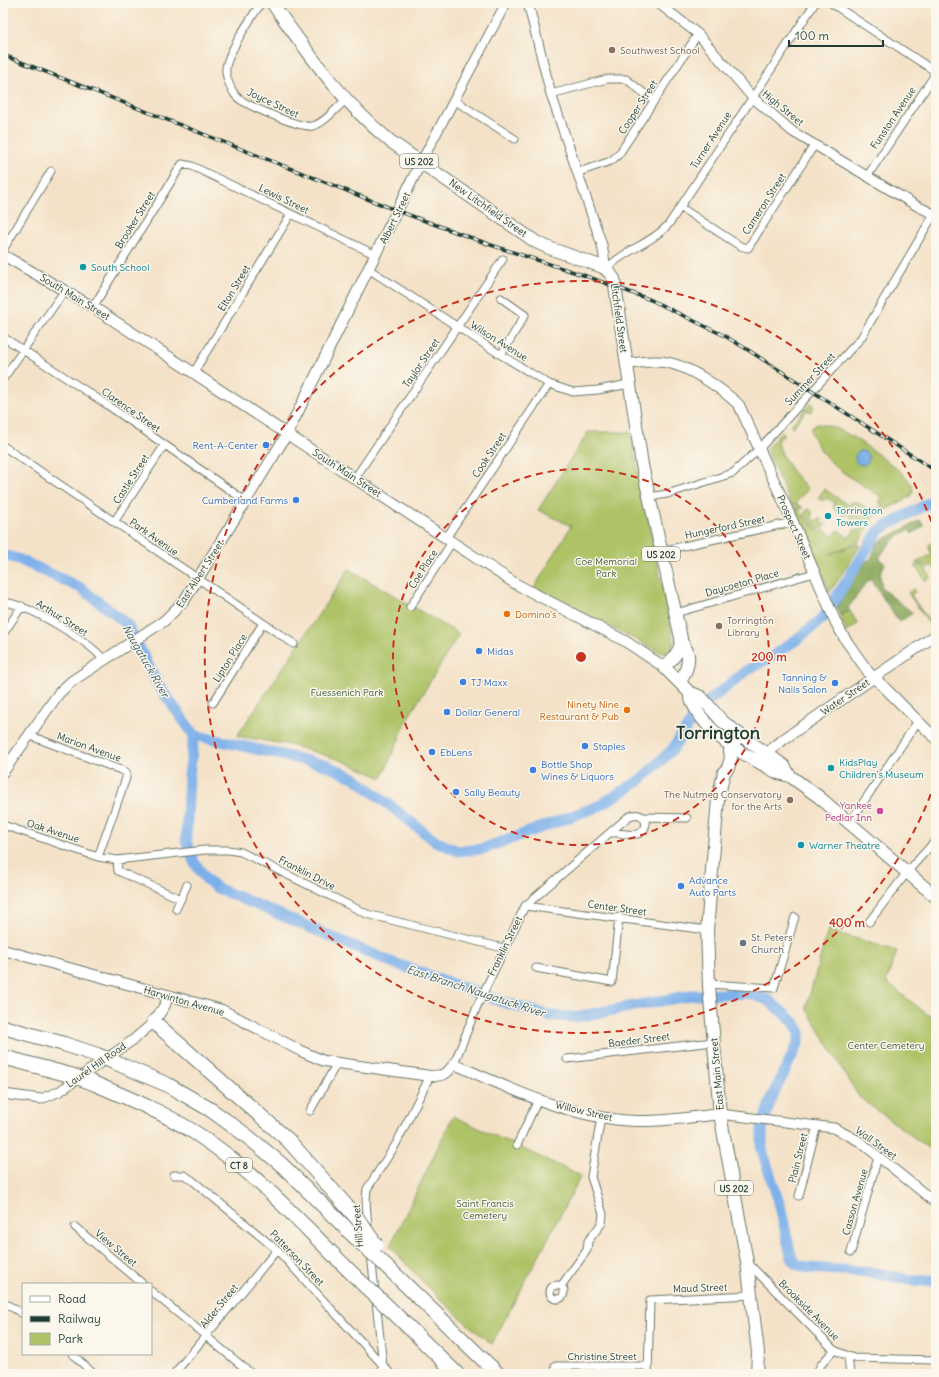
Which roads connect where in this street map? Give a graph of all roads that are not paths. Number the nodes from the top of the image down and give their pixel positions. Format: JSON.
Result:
{"nodes":[{"id":1,"x":261,"y":3,"type":"edge"},
{"id":2,"x":272,"y":3,"type":"edge"},
{"id":3,"x":506,"y":3,"type":"edge"},
{"id":4,"x":528,"y":3,"type":"edge"},
{"id":5,"x":658,"y":3,"type":"edge"},
{"id":6,"x":815,"y":3,"type":"edge"},
{"id":7,"x":831,"y":3,"type":"edge"},
{"id":8,"x":841,"y":6,"type":"edge"},
{"id":9,"x":698,"y":34,"type":"junction"},
{"id":10,"x":936,"y":73,"type":"edge"},
{"id":11,"x":551,"y":94,"type":"junction"},
{"id":12,"x":752,"y":97,"type":"junction"},
{"id":13,"x":346,"y":100,"type":"junction"},
{"id":14,"x":454,"y":100,"type":"junction"},
{"id":15,"x":654,"y":101,"type":"junction"},
{"id":16,"x":515,"y":139,"type":"dead end"},
{"id":17,"x":815,"y":144,"type":"junction"},
{"id":18,"x":421,"y":162,"type":"junction"},
{"id":19,"x":182,"y":164,"type":"joint"},
{"id":20,"x":51,"y":171,"type":"dead end"},
{"id":21,"x":579,"y":172,"type":"junction"},
{"id":22,"x":868,"y":175,"type":"junction"},
{"id":23,"x":680,"y":207,"type":"junction"},
{"id":24,"x":291,"y":214,"type":"junction"},
{"id":25,"x":935,"y":215,"type":"edge"},
{"id":26,"x":3,"y":250,"type":"edge"},
{"id":27,"x":3,"y":255,"type":"edge"},
{"id":28,"x":376,"y":256,"type":"junction"},
{"id":29,"x":503,"y":259,"type":"dead end"},
{"id":30,"x":606,"y":269,"type":"junction"},
{"id":31,"x":370,"y":270,"type":"junction"},
{"id":32,"x":65,"y":290,"type":"junction"},
{"id":33,"x":501,"y":298,"type":"dead end"},
{"id":34,"x":94,"y":307,"type":"junction"},
{"id":35,"x":458,"y":327,"type":"junction"},
{"id":36,"x":3,"y":337,"type":"edge"},
{"id":37,"x":23,"y":350,"type":"junction"},
{"id":38,"x":501,"y":355,"type":"junction"},
{"id":39,"x":626,"y":364,"type":"junction"},
{"id":40,"x":194,"y":372,"type":"junction"},
{"id":41,"x":3,"y":379,"type":"edge"},
{"id":42,"x":549,"y":384,"type":"junction"},
{"id":43,"x":629,"y":384,"type":"junction"},
{"id":44,"x":287,"y":434,"type":"junction"},
{"id":45,"x":3,"y":446,"type":"edge"},
{"id":46,"x":164,"y":446,"type":"junction"},
{"id":47,"x":760,"y":448,"type":"junction"},
{"id":48,"x":355,"y":478,"type":"junction"},
{"id":49,"x":649,"y":497,"type":"junction"},
{"id":50,"x":247,"y":502,"type":"junction"},
{"id":51,"x":114,"y":522,"type":"junction"},
{"id":52,"x":793,"y":522,"type":"junction"},
{"id":53,"x":449,"y":540,"type":"junction"},
{"id":54,"x":661,"y":551,"type":"junction"},
{"id":55,"x":814,"y":573,"type":"junction"},
{"id":56,"x":198,"y":579,"type":"junction"},
{"id":57,"x":3,"y":602,"type":"edge"},
{"id":58,"x":22,"y":606,"type":"junction"},
{"id":59,"x":410,"y":608,"type":"dead end"},
{"id":60,"x":676,"y":613,"type":"junction"},
{"id":61,"x":263,"y":623,"type":"junction"},
{"id":62,"x":3,"y":634,"type":"edge"},
{"id":63,"x":936,"y":635,"type":"edge"},
{"id":64,"x":681,"y":642,"type":"junction"},
{"id":65,"x":294,"y":644,"type":"dead end"},
{"id":66,"x":104,"y":660,"type":"junction"},
{"id":67,"x":664,"y":667,"type":"junction"},
{"id":68,"x":874,"y":678,"type":"junction"},
{"id":69,"x":680,"y":682,"type":"junction"},
{"id":70,"x":213,"y":703,"type":"dead end"},
{"id":71,"x":702,"y":704,"type":"junction"},
{"id":72,"x":918,"y":722,"type":"junction"},
{"id":73,"x":739,"y":734,"type":"junction"},
{"id":74,"x":28,"y":735,"type":"junction"},
{"id":75,"x":936,"y":739,"type":"edge"},
{"id":76,"x":729,"y":747,"type":"junction"},
{"id":77,"x":766,"y":753,"type":"junction"},
{"id":78,"x":758,"y":763,"type":"junction"},
{"id":79,"x":3,"y":772,"type":"edge"},
{"id":80,"x":790,"y":776,"type":"junction"},
{"id":81,"x":644,"y":817,"type":"junction"},
{"id":82,"x":687,"y":818,"type":"dead end"},
{"id":83,"x":850,"y":822,"type":"junction"},
{"id":84,"x":3,"y":825,"type":"edge"},
{"id":85,"x":612,"y":833,"type":"junction"},
{"id":86,"x":936,"y":840,"type":"edge"},
{"id":87,"x":98,"y":856,"type":"junction"},
{"id":88,"x":117,"y":860,"type":"junction"},
{"id":89,"x":908,"y":871,"type":"junction"},
{"id":90,"x":187,"y":885,"type":"dead end"},
{"id":91,"x":936,"y":896,"type":"edge"},
{"id":92,"x":181,"y":899,"type":"junction"},
{"id":93,"x":525,"y":906,"type":"junction"},
{"id":94,"x":176,"y":909,"type":"dead end"},
{"id":95,"x":795,"y":917,"type":"dead end"},
{"id":96,"x":619,"y":918,"type":"junction"},
{"id":97,"x":869,"y":922,"type":"dead end"},
{"id":98,"x":708,"y":930,"type":"junction"},
{"id":99,"x":504,"y":948,"type":"junction"},
{"id":100,"x":3,"y":950,"type":"edge"},
{"id":101,"x":536,"y":968,"type":"dead end"},
{"id":102,"x":709,"y":985,"type":"junction"},
{"id":103,"x":168,"y":995,"type":"junction"},
{"id":104,"x":154,"y":1022,"type":"junction"},
{"id":105,"x":3,"y":1027,"type":"edge"},
{"id":106,"x":714,"y":1042,"type":"junction"},
{"id":107,"x":3,"y":1057,"type":"edge"},
{"id":108,"x":567,"y":1059,"type":"dead end"},
{"id":109,"x":337,"y":1063,"type":"junction"},
{"id":110,"x":454,"y":1064,"type":"junction"},
{"id":111,"x":430,"y":1076,"type":"junction"},
{"id":112,"x":3,"y":1094,"type":"edge"},
{"id":113,"x":538,"y":1100,"type":"junction"},
{"id":114,"x":310,"y":1111,"type":"dead end"},
{"id":115,"x":720,"y":1114,"type":"junction"},
{"id":116,"x":601,"y":1117,"type":"junction"},
{"id":117,"x":817,"y":1125,"type":"junction"},
{"id":118,"x":517,"y":1145,"type":"dead end"},
{"id":119,"x":878,"y":1157,"type":"junction"},
{"id":120,"x":174,"y":1175,"type":"dead end"},
{"id":121,"x":799,"y":1196,"type":"dead end"},
{"id":122,"x":936,"y":1203,"type":"edge"},
{"id":123,"x":75,"y":1227,"type":"dead end"},
{"id":124,"x":277,"y":1250,"type":"junction"},
{"id":125,"x":851,"y":1252,"type":"dead end"},
{"id":126,"x":747,"y":1262,"type":"junction"},
{"id":127,"x":142,"y":1283,"type":"edge"},
{"id":128,"x":561,"y":1286,"type":"dead end"},
{"id":129,"x":408,"y":1287,"type":"junction"},
{"id":130,"x":152,"y":1292,"type":"edge"},
{"id":131,"x":752,"y":1295,"type":"junction"},
{"id":132,"x":3,"y":1302,"type":"edge"},
{"id":133,"x":22,"y":1313,"type":"edge"},
{"id":134,"x":206,"y":1337,"type":"junction"},
{"id":135,"x":834,"y":1350,"type":"junction"},
{"id":136,"x":73,"y":1355,"type":"edge"},
{"id":137,"x":848,"y":1357,"type":"junction"},
{"id":138,"x":936,"y":1360,"type":"edge"},
{"id":139,"x":383,"y":1366,"type":"junction"},
{"id":140,"x":555,"y":1366,"type":"dead end"},
{"id":141,"x":648,"y":1366,"type":"junction"},
{"id":142,"x":497,"y":1373,"type":"edge"},
{"id":143,"x":94,"y":1374,"type":"edge"},
{"id":144,"x":174,"y":1374,"type":"edge"},
{"id":145,"x":252,"y":1374,"type":"edge"},
{"id":146,"x":379,"y":1374,"type":"edge"},
{"id":147,"x":391,"y":1374,"type":"edge"},
{"id":148,"x":457,"y":1374,"type":"edge"},
{"id":149,"x":648,"y":1374,"type":"edge"},
{"id":150,"x":757,"y":1374,"type":"edge"},
{"id":151,"x":817,"y":1374,"type":"edge"},
{"id":152,"x":850,"y":1374,"type":"edge"}],
"edges":[{"from":1,"to":13,"type":"street","name":"Joyce Street"},
{"from":2,"to":13,"type":"main road","name":"New Litchfield Street","number":"US 202"},
{"from":3,"to":14,"type":"street","name":"Albert Street"},
{"from":4,"to":11,"type":"street","name":"Litchfield Street"},
{"from":5,"to":9,"type":"street","name":"High Street"},
{"from":6,"to":12,"type":"street","name":"Turner Avenue"},
{"from":7,"to":8,"type":"street"},
{"from":8,"to":10,"type":"street"},
{"from":9,"to":12,"type":"street","name":"High Street"},
{"from":9,"to":15,"type":"street","name":"Cooper Street"},
{"from":10,"to":22,"type":"street","name":"Funston Avenue"},
{"from":11,"to":15,"type":"street"},
{"from":11,"to":21,"type":"street","name":"Litchfield Street"},
{"from":12,"to":17,"type":"street","name":"High Street"},
{"from":12,"to":23,"type":"street","name":"Turner Avenue"},
{"from":13,"to":18,"type":"main road","name":"New Litchfield Street","number":"US 202"},
{"from":14,"to":16,"type":"street"},
{"from":14,"to":18,"type":"street","name":"Albert Street"},
{"from":15,"to":21,"type":"street","name":"Cooper Street"},
{"from":17,"to":22,"type":"street","name":"High Street"},
{"from":17,"to":23,"type":"street","name":"Cameron Street"},
{"from":18,"to":28,"type":"main road","name":"Albert Street"},
{"from":18,"to":30,"type":"main road","name":"New Litchfield Street","number":"US 202"},
{"from":19,"to":24,"type":"street","name":"Lewis Street"},
{"from":19,"to":34,"type":"street","name":"Brooker Street"},
{"from":20,"to":26,"type":"street"},
{"from":21,"to":30,"type":"street","name":"Litchfield Street"},
{"from":22,"to":25,"type":"street","name":"High Street"},
{"from":23,"to":30,"type":"street","name":"Turner Avenue"},
{"from":24,"to":28,"type":"street","name":"Lewis Street"},
{"from":24,"to":40,"type":"street","name":"Elton Street"},
{"from":25,"to":47,"type":"street","name":"Summer Street"},
{"from":27,"to":32,"type":"main road","name":"South Main Street"},
{"from":28,"to":31,"type":"main road","name":"Albert Street"},
{"from":29,"to":35,"type":"street","name":"Taylor Street"},
{"from":30,"to":39,"type":"main road","name":"Litchfield Street","number":"US 202"},
{"from":31,"to":35,"type":"street","name":"Wilson Avenue"},
{"from":31,"to":44,"type":"main road","name":"Albert Street"},
{"from":32,"to":34,"type":"main road","name":"South Main Street"},
{"from":32,"to":37,"type":"street"},
{"from":33,"to":38,"type":"street"},
{"from":34,"to":40,"type":"main road","name":"South Main Street"},
{"from":35,"to":38,"type":"street","name":"Wilson Avenue"},
{"from":35,"to":48,"type":"street","name":"Taylor Street"},
{"from":36,"to":37,"type":"street","name":"Clarence Street"},
{"from":37,"to":41,"type":"street"},
{"from":37,"to":46,"type":"street","name":"Clarence Street"},
{"from":38,"to":42,"type":"street","name":"Wilson Avenue"},
{"from":39,"to":43,"type":"main road","name":"Litchfield Street","number":"US 202"},
{"from":39,"to":47,"type":"main road","name":"Prospect Street"},
{"from":40,"to":44,"type":"main road","name":"South Main Street"},
{"from":42,"to":43,"type":"street","name":"Wilson Avenue"},
{"from":42,"to":53,"type":"street","name":"Cook Street"},
{"from":43,"to":49,"type":"main road","name":"Litchfield Street","number":"US 202"},
{"from":44,"to":48,"type":"main road","name":"South Main Street"},
{"from":44,"to":50,"type":"main road","name":"East Albert Street"},
{"from":45,"to":51,"type":"street","name":"Park Avenue"},
{"from":46,"to":50,"type":"street","name":"Clarence Street"},
{"from":46,"to":51,"type":"street","name":"Castle Street"},
{"from":47,"to":49,"type":"street","name":"Summer Street"},
{"from":47,"to":52,"type":"main road","name":"Prospect Street"},
{"from":48,"to":53,"type":"main road","name":"South Main Street"},
{"from":49,"to":54,"type":"main road","name":"Litchfield Street","number":"US 202"},
{"from":50,"to":56,"type":"main road","name":"East Albert Street"},
{"from":51,"to":56,"type":"street","name":"Park Avenue"},
{"from":52,"to":54,"type":"street","name":"Hungerford Street"},
{"from":52,"to":55,"type":"main road","name":"Prospect Street"},
{"from":53,"to":59,"type":"street","name":"Coe Place"},
{"from":53,"to":67,"type":"main road","name":"South Main Street"},
{"from":54,"to":60,"type":"main road","name":"Litchfield Street","number":"US 202"},
{"from":55,"to":60,"type":"street","name":"Daycoeton Place"},
{"from":55,"to":68,"type":"main road","name":"Prospect Street"},
{"from":56,"to":61,"type":"street","name":"Park Avenue"},
{"from":56,"to":66,"type":"main road","name":"East Albert Street"},
{"from":57,"to":58,"type":"street","name":"Arthur Street"},
{"from":58,"to":62,"type":"street"},
{"from":58,"to":66,"type":"street","name":"Arthur Street"},
{"from":60,"to":64,"type":"main road","name":"Litchfield Street","number":"US 202"},
{"from":61,"to":65,"type":"street","name":"Park Avenue"},
{"from":61,"to":70,"type":"street","name":"Lipton Place"},
{"from":63,"to":68,"type":"main road","name":"Water Street"},
{"from":64,"to":67,"type":"main road"},
{"from":64,"to":69,"type":"main road","name":"Litchfield Street","number":"US 202"},
{"from":66,"to":74,"type":"main road","name":"East Albert Street"},
{"from":67,"to":69,"type":"main road","name":"South Main Street"},
{"from":68,"to":72,"type":"main road","name":"Prospect Street"},
{"from":68,"to":77,"type":"main road","name":"Water Street"},
{"from":69,"to":71,"type":"main road","name":"South Main Street"},
{"from":71,"to":73,"type":"main road"},
{"from":71,"to":76,"type":"main road","name":"South Main Street"},
{"from":72,"to":75,"type":"main road","name":"Prospect Street"},
{"from":72,"to":83,"type":"street"},
{"from":73,"to":76,"type":"main road","name":"East Main Street","number":"US 202"},
{"from":73,"to":77,"type":"main road"},
{"from":74,"to":79,"type":"main road","name":"East Albert Street"},
{"from":74,"to":87,"type":"street","name":"Marion Avenue"},
{"from":76,"to":78,"type":"main road","name":"South Main Street"},
{"from":76,"to":98,"type":"main road","name":"East Main Street","number":"US 202"},
{"from":77,"to":78,"type":"main road","name":"Water Street"},
{"from":77,"to":80,"type":"main road"},
{"from":78,"to":80,"type":"main road","name":"South Main Street"},
{"from":80,"to":83,"type":"main road"},
{"from":81,"to":82,"type":"street"},
{"from":81,"to":85,"type":"street","name":"Franklin Street"},
{"from":81,"to":85,"type":"street"},
{"from":83,"to":89,"type":"main road"},
{"from":84,"to":87,"type":"street","name":"Oak Avenue"},
{"from":85,"to":93,"type":"street","name":"Franklin Street"},
{"from":86,"to":89,"type":"street"},
{"from":87,"to":88,"type":"street","name":"Franklin Drive"},
{"from":88,"to":92,"type":"street"},
{"from":88,"to":99,"type":"street","name":"Franklin Drive"},
{"from":89,"to":91,"type":"main road"},
{"from":89,"to":97,"type":"street"},
{"from":90,"to":92,"type":"street"},
{"from":92,"to":94,"type":"street"},
{"from":93,"to":96,"type":"street","name":"Center Street"},
{"from":93,"to":99,"type":"street","name":"Franklin Street"},
{"from":95,"to":102,"type":"street"},
{"from":96,"to":98,"type":"street","name":"Center Street"},
{"from":96,"to":101,"type":"street"},
{"from":98,"to":102,"type":"main road","name":"East Main Street","number":"US 202"},
{"from":99,"to":110,"type":"street","name":"Franklin Street"},
{"from":100,"to":103,"type":"main road","name":"Harwinton Avenue"},
{"from":102,"to":106,"type":"main road","name":"East Main Street","number":"US 202"},
{"from":103,"to":104,"type":"main road","name":"Laurel Hill Road"},
{"from":103,"to":109,"type":"main road","name":"Harwinton Avenue"},
{"from":104,"to":112,"type":"street","name":"Laurel Hill Road"},
{"from":104,"to":129,"type":"highway","bridge":true},
{"from":105,"to":129,"type":"highway","number":"CT 8","bridge":true},
{"from":106,"to":108,"type":"street","name":"Baeder Street"},
{"from":106,"to":115,"type":"main road","name":"East Main Street","number":"US 202"},
{"from":107,"to":148,"type":"highway","number":"CT 8","bridge":true},
{"from":109,"to":111,"type":"main road","name":"Harwinton Avenue"},
{"from":109,"to":114,"type":"street"},
{"from":110,"to":111,"type":"main road","name":"Franklin Street"},
{"from":110,"to":113,"type":"main road","name":"Willow Street"},
{"from":111,"to":139,"type":"street","name":"Hill Street"},
{"from":113,"to":116,"type":"main road","name":"Willow Street"},
{"from":113,"to":118,"type":"street"},
{"from":115,"to":116,"type":"main road","name":"Willow Street"},
{"from":115,"to":117,"type":"street","name":"Wall Street"},
{"from":115,"to":126,"type":"main road","name":"East Main Street","number":"US 202"},
{"from":116,"to":128,"type":"street"},
{"from":117,"to":119,"type":"street","name":"Wall Street"},
{"from":117,"to":121,"type":"street","name":"Plain Street"},
{"from":119,"to":122,"type":"street","name":"Wall Street"},
{"from":119,"to":125,"type":"street","name":"Casson Avenue"},
{"from":120,"to":124,"type":"street","name":"Patterson Street"},
{"from":123,"to":127,"type":"street","name":"View Street"},
{"from":124,"to":134,"type":"street","name":"Alder Street"},
{"from":124,"to":139,"type":"street","name":"Patterson Street"},
{"from":126,"to":131,"type":"main road","name":"East Main Street","number":"US 202"},
{"from":126,"to":135,"type":"street","name":"Brookside Avenue"},
{"from":129,"to":142,"type":"highway","number":"CT 8"},
{"from":130,"to":134,"type":"street"},
{"from":131,"to":141,"type":"street","name":"Maud Street"},
{"from":131,"to":150,"type":"main road","name":"East Main Street","number":"US 202"},
{"from":132,"to":133,"type":"street"},
{"from":134,"to":144,"type":"street","name":"Alder Street"},
{"from":134,"to":145,"type":"street"},
{"from":135,"to":137,"type":"street","name":"Brookside Avenue"},
{"from":135,"to":151,"type":"street"},
{"from":136,"to":143,"type":"street"},
{"from":137,"to":138,"type":"street","name":"Brookside Avenue"},
{"from":137,"to":152,"type":"street"},
{"from":139,"to":146,"type":"street"},
{"from":139,"to":147,"type":"street","name":"Patterson Street"},
{"from":140,"to":141,"type":"street","name":"Christine Street"},
{"from":141,"to":149,"type":"street"}]}
